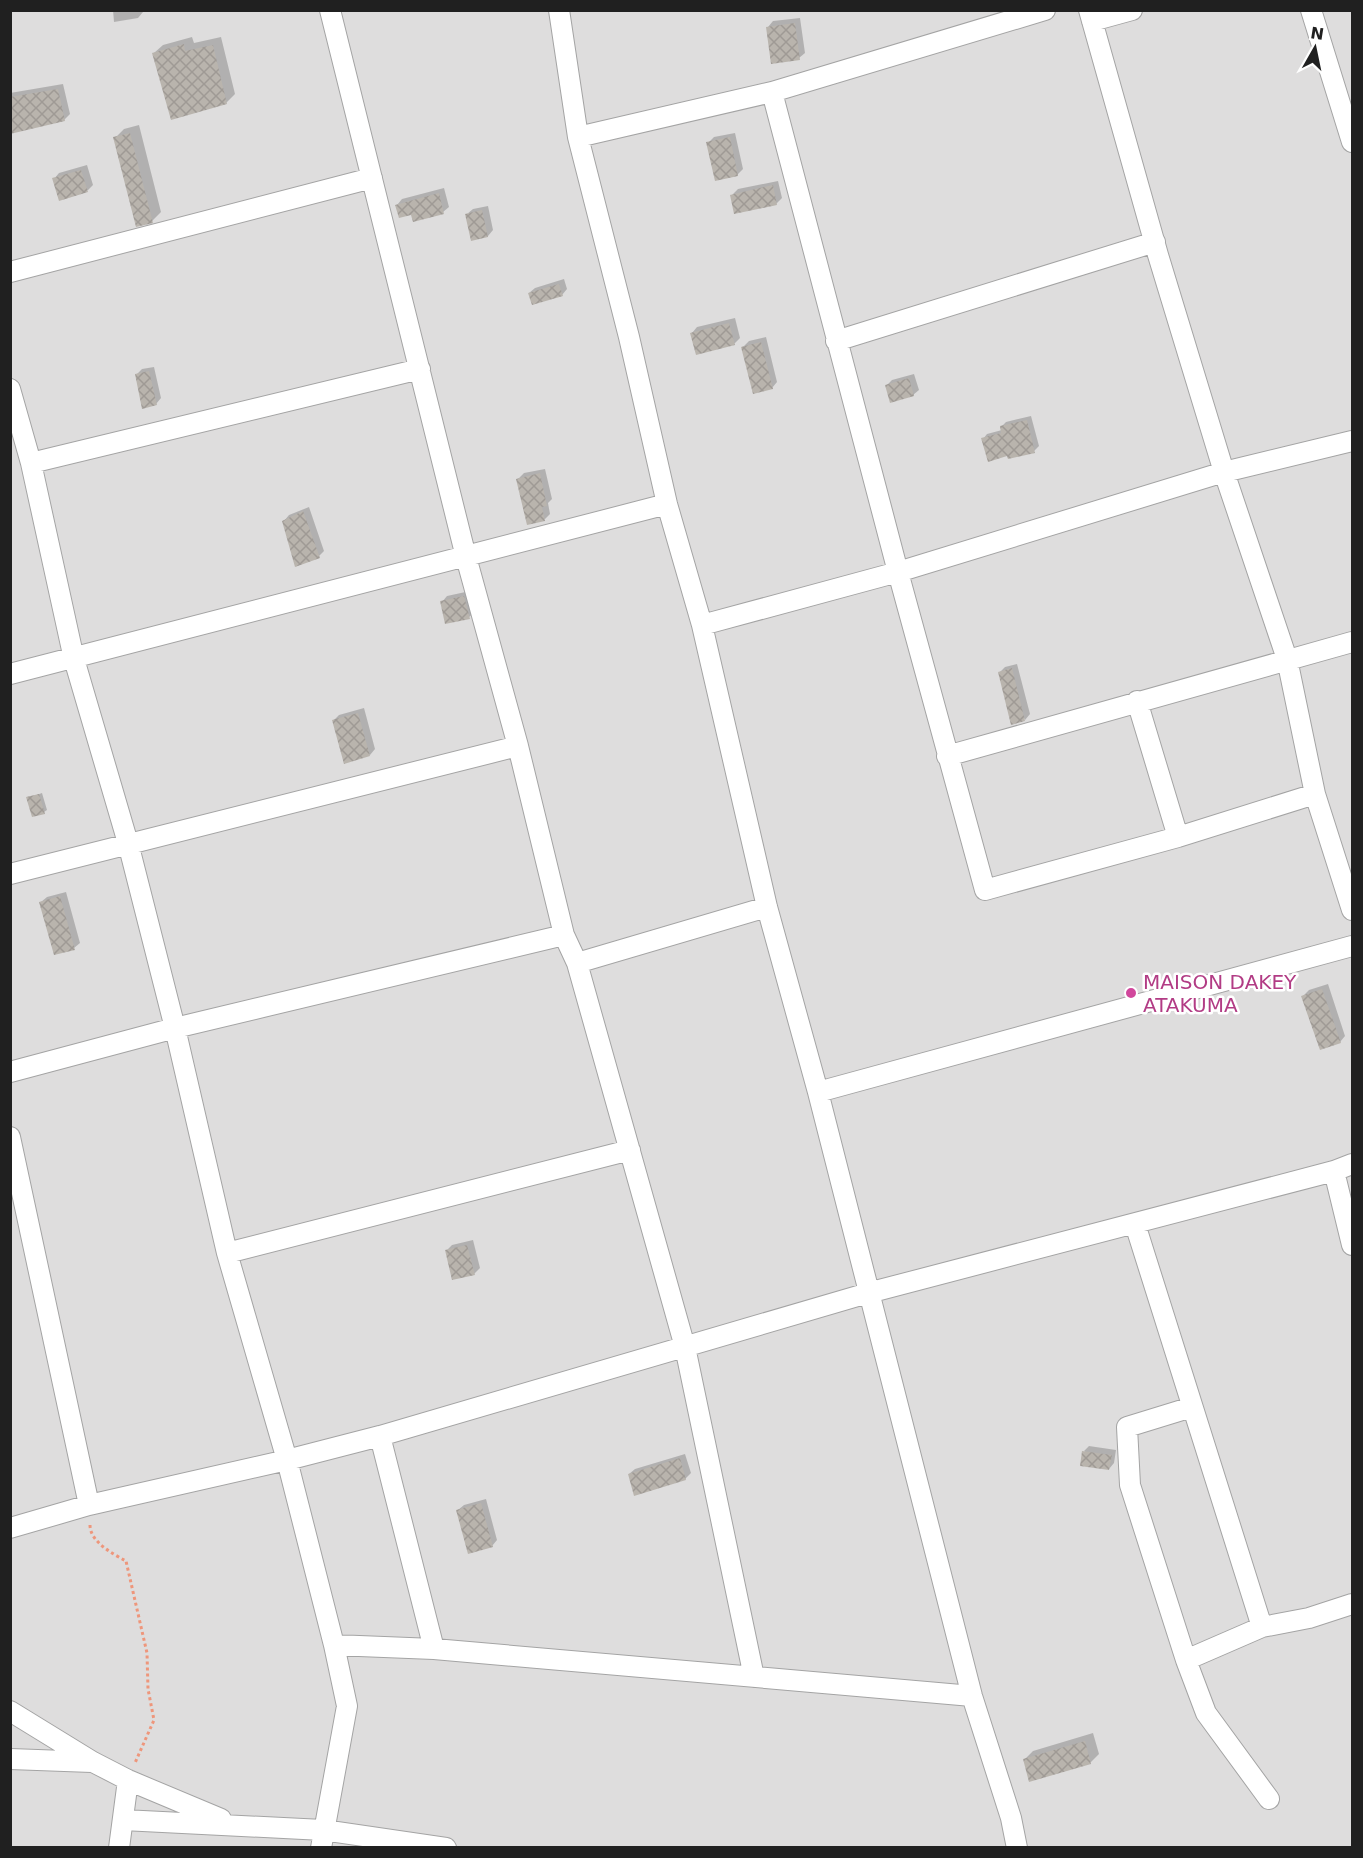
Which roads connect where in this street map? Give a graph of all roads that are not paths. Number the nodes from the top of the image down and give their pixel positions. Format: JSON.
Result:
{"nodes":[{"id":1,"x":330,"y":10,"type":"edge"},
{"id":2,"x":559,"y":10,"type":"edge"},
{"id":3,"x":1045,"y":10,"type":"edge"},
{"id":4,"x":1132,"y":10,"type":"edge"},
{"id":5,"x":1311,"y":10,"type":"edge"},
{"id":6,"x":1090,"y":16,"type":"edge"},
{"id":7,"x":772,"y":92,"type":"junction"},
{"id":8,"x":578,"y":137,"type":"junction"},
{"id":9,"x":1353,"y":142,"type":"edge"},
{"id":10,"x":372,"y":177,"type":"junction"},
{"id":11,"x":1155,"y":242,"type":"junction"},
{"id":12,"x":10,"y":272,"type":"edge"},
{"id":13,"x":836,"y":341,"type":"junction"},
{"id":14,"x":420,"y":369,"type":"junction"},
{"id":15,"x":10,"y":389,"type":"edge"},
{"id":16,"x":1353,"y":441,"type":"edge"},
{"id":17,"x":31,"y":463,"type":"junction"},
{"id":18,"x":1224,"y":472,"type":"junction"},
{"id":19,"x":667,"y":504,"type":"junction"},
{"id":20,"x":466,"y":557,"type":"junction"},
{"id":21,"x":898,"y":572,"type":"junction"},
{"id":22,"x":702,"y":625,"type":"junction"},
{"id":23,"x":1353,"y":642,"type":"edge"},
{"id":24,"x":74,"y":659,"type":"junction"},
{"id":25,"x":1287,"y":659,"type":"junction"},
{"id":26,"x":10,"y":674,"type":"edge"},
{"id":27,"x":1137,"y":701,"type":"junction"},
{"id":28,"x":519,"y":746,"type":"junction"},
{"id":29,"x":947,"y":756,"type":"junction"},
{"id":30,"x":1315,"y":794,"type":"junction"},
{"id":31,"x":1178,"y":837,"type":"junction"},
{"id":32,"x":128,"y":843,"type":"junction"},
{"id":33,"x":10,"y":874,"type":"edge"},
{"id":34,"x":768,"y":908,"type":"junction"},
{"id":35,"x":1353,"y":910,"type":"edge"},
{"id":36,"x":564,"y":935,"type":"junction"},
{"id":37,"x":1353,"y":946,"type":"edge"},
{"id":38,"x":577,"y":963,"type":"junction"},
{"id":39,"x":174,"y":1028,"type":"junction"},
{"id":40,"x":10,"y":1072,"type":"edge"},
{"id":41,"x":818,"y":1092,"type":"junction"},
{"id":42,"x":10,"y":1137,"type":"edge"},
{"id":43,"x":630,"y":1150,"type":"junction"},
{"id":44,"x":1353,"y":1164,"type":"edge"},
{"id":45,"x":1334,"y":1172,"type":"junction"},
{"id":46,"x":1135,"y":1224,"type":"junction"},
{"id":47,"x":1353,"y":1245,"type":"edge"},
{"id":48,"x":227,"y":1253,"type":"junction"},
{"id":49,"x":868,"y":1293,"type":"junction"},
{"id":50,"x":685,"y":1347,"type":"junction"},
{"id":51,"x":1192,"y":1407,"type":"junction"},
{"id":52,"x":380,"y":1436,"type":"junction"},
{"id":53,"x":287,"y":1460,"type":"junction"},
{"id":54,"x":89,"y":1505,"type":"junction"},
{"id":55,"x":10,"y":1528,"type":"edge"},
{"id":56,"x":1353,"y":1604,"type":"edge"},
{"id":57,"x":1263,"y":1628,"type":"junction"},
{"id":58,"x":334,"y":1645,"type":"junction"},
{"id":59,"x":434,"y":1650,"type":"junction"},
{"id":60,"x":1186,"y":1660,"type":"junction"},
{"id":61,"x":754,"y":1677,"type":"junction"},
{"id":62,"x":972,"y":1696,"type":"junction"},
{"id":63,"x":10,"y":1711,"type":"edge"},
{"id":64,"x":10,"y":1759,"type":"edge"},
{"id":65,"x":93,"y":1762,"type":"junction"},
{"id":66,"x":129,"y":1780,"type":"junction"},
{"id":67,"x":1269,"y":1799,"type":"dead end"},
{"id":68,"x":123,"y":1820,"type":"junction"},
{"id":69,"x":237,"y":1825,"type":"junction"},
{"id":70,"x":322,"y":1839,"type":"edge"},
{"id":71,"x":119,"y":1848,"type":"edge"},
{"id":72,"x":446,"y":1848,"type":"edge"},
{"id":73,"x":1017,"y":1848,"type":"edge"}],
"edges":[{"from":1,"to":10,"type":"street"},
{"from":2,"to":8,"type":"street"},
{"from":3,"to":7,"type":"street"},
{"from":4,"to":6,"type":"street"},
{"from":5,"to":9,"type":"street"},
{"from":6,"to":11,"type":"street"},
{"from":7,"to":8,"type":"street"},
{"from":7,"to":13,"type":"street"},
{"from":8,"to":19,"type":"street"},
{"from":10,"to":12,"type":"street"},
{"from":10,"to":14,"type":"street"},
{"from":11,"to":13,"type":"street"},
{"from":11,"to":18,"type":"street"},
{"from":13,"to":21,"type":"street"},
{"from":14,"to":17,"type":"street"},
{"from":14,"to":20,"type":"street"},
{"from":15,"to":17,"type":"street"},
{"from":16,"to":18,"type":"street"},
{"from":17,"to":24,"type":"street"},
{"from":18,"to":21,"type":"street"},
{"from":18,"to":25,"type":"street"},
{"from":19,"to":20,"type":"street"},
{"from":19,"to":22,"type":"street"},
{"from":20,"to":24,"type":"street"},
{"from":20,"to":28,"type":"street"},
{"from":21,"to":22,"type":"street"},
{"from":21,"to":29,"type":"street"},
{"from":22,"to":34,"type":"street"},
{"from":23,"to":25,"type":"street"},
{"from":24,"to":26,"type":"street"},
{"from":24,"to":32,"type":"street"},
{"from":25,"to":27,"type":"street"},
{"from":25,"to":30,"type":"street"},
{"from":27,"to":29,"type":"street"},
{"from":27,"to":31,"type":"street"},
{"from":28,"to":32,"type":"street"},
{"from":28,"to":36,"type":"street"},
{"from":29,"to":31,"type":"street"},
{"from":30,"to":31,"type":"street"},
{"from":30,"to":35,"type":"street"},
{"from":32,"to":33,"type":"street"},
{"from":32,"to":39,"type":"street"},
{"from":34,"to":38,"type":"street"},
{"from":34,"to":41,"type":"street"},
{"from":36,"to":38,"type":"street"},
{"from":36,"to":39,"type":"street"},
{"from":37,"to":41,"type":"street"},
{"from":38,"to":43,"type":"street"},
{"from":39,"to":40,"type":"street"},
{"from":39,"to":48,"type":"street"},
{"from":41,"to":49,"type":"street"},
{"from":42,"to":54,"type":"street"},
{"from":43,"to":48,"type":"street"},
{"from":43,"to":50,"type":"street"},
{"from":44,"to":45,"type":"street"},
{"from":45,"to":46,"type":"street"},
{"from":45,"to":47,"type":"street"},
{"from":46,"to":49,"type":"street"},
{"from":46,"to":51,"type":"street"},
{"from":48,"to":53,"type":"street"},
{"from":49,"to":50,"type":"street"},
{"from":49,"to":62,"type":"street"},
{"from":50,"to":52,"type":"street"},
{"from":50,"to":61,"type":"street"},
{"from":51,"to":57,"type":"street"},
{"from":51,"to":60,"type":"street"},
{"from":52,"to":53,"type":"street"},
{"from":52,"to":59,"type":"street"},
{"from":53,"to":54,"type":"street"},
{"from":53,"to":58,"type":"street"},
{"from":54,"to":55,"type":"street"},
{"from":56,"to":57,"type":"street"},
{"from":57,"to":60,"type":"street"},
{"from":58,"to":59,"type":"street"},
{"from":58,"to":70,"type":"street"},
{"from":59,"to":61,"type":"street"},
{"from":60,"to":67,"type":"street"},
{"from":61,"to":62,"type":"street"},
{"from":62,"to":73,"type":"street"},
{"from":63,"to":65,"type":"street"},
{"from":64,"to":65,"type":"street"},
{"from":65,"to":66,"type":"street"},
{"from":66,"to":68,"type":"street"},
{"from":66,"to":69,"type":"street"},
{"from":68,"to":69,"type":"street"},
{"from":68,"to":71,"type":"street"},
{"from":69,"to":70,"type":"street"},
{"from":70,"to":72,"type":"street"}]}
